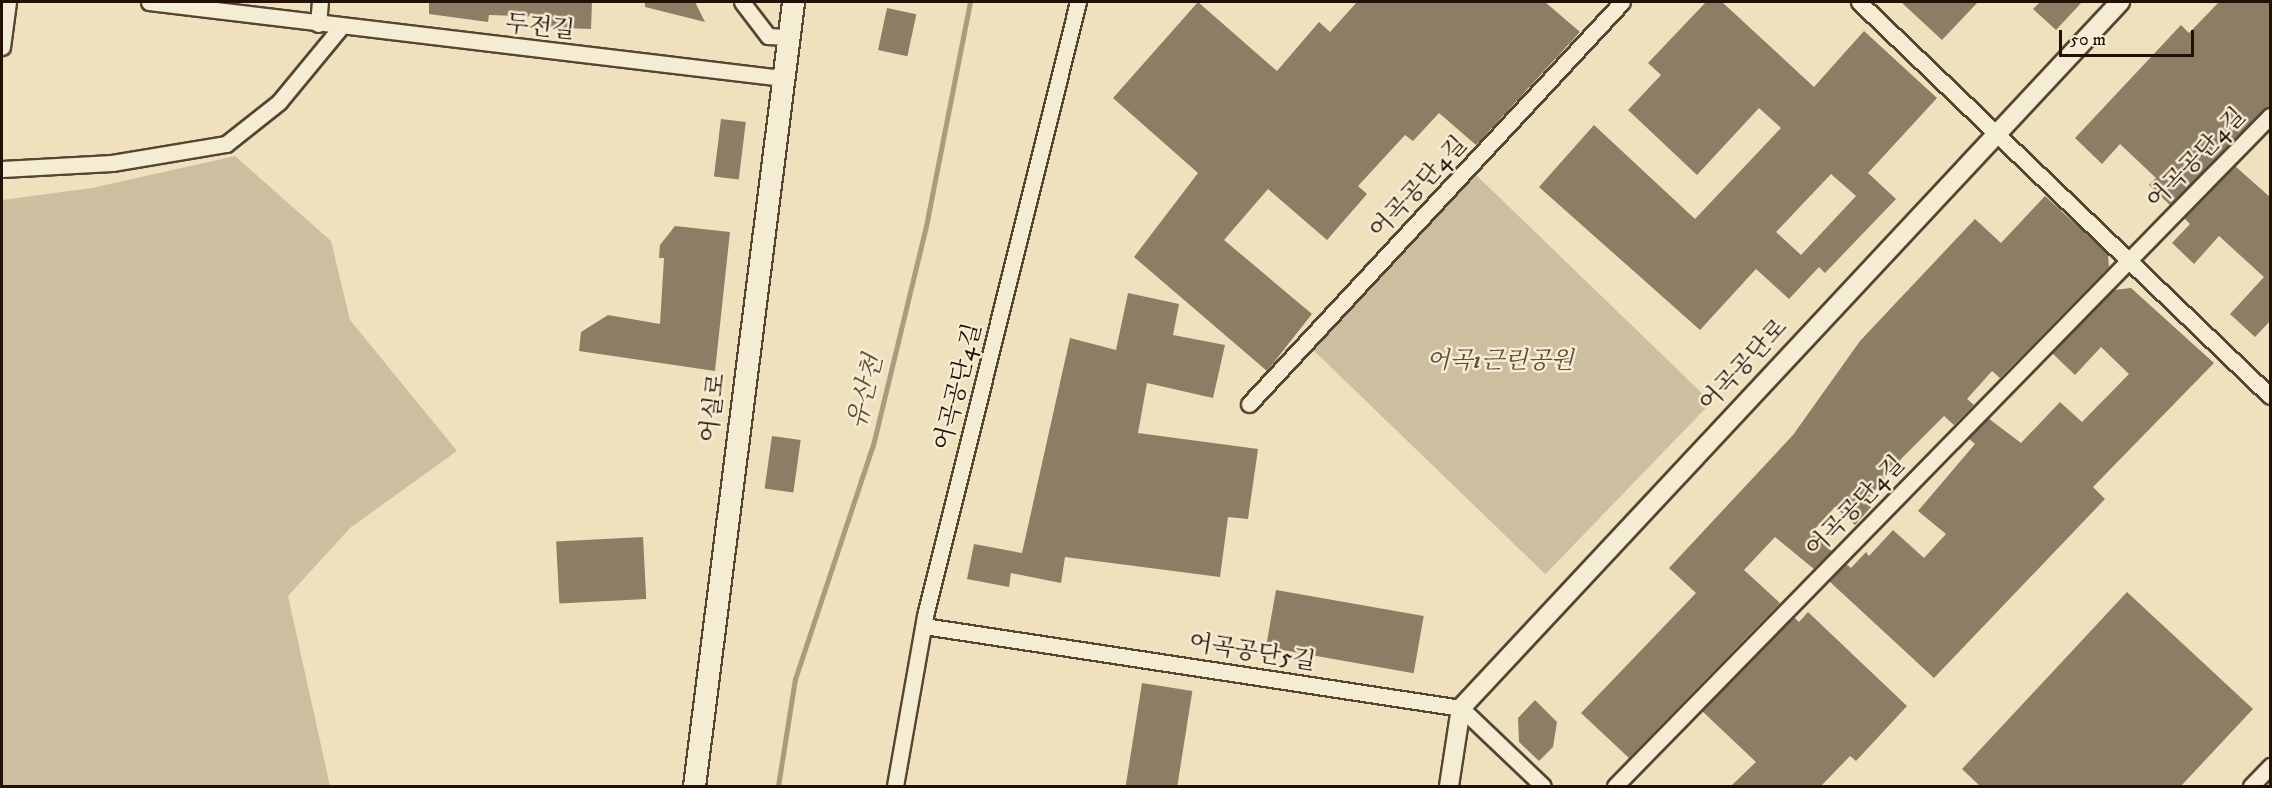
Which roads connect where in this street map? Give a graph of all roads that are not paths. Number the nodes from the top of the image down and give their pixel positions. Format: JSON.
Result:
{"nodes":[{"id":1,"x":8,"y":2,"type":"edge"},
{"id":2,"x":149,"y":2,"type":"edge"},
{"id":3,"x":320,"y":2,"type":"edge"},
{"id":4,"x":793,"y":2,"type":"edge"},
{"id":5,"x":1078,"y":2,"type":"edge"},
{"id":6,"x":1622,"y":2,"type":"edge"},
{"id":7,"x":1859,"y":2,"type":"edge"},
{"id":8,"x":2120,"y":2,"type":"edge"},
{"id":9,"x":745,"y":3,"type":"edge"},
{"id":10,"x":218,"y":7,"type":"edge"},
{"id":11,"x":318,"y":24,"type":"junction"},
{"id":12,"x":340,"y":28,"type":"junction"},
{"id":13,"x":788,"y":37,"type":"junction"},
{"id":14,"x":2,"y":47,"type":"edge"},
{"id":15,"x":783,"y":78,"type":"junction"},
{"id":16,"x":2271,"y":116,"type":"edge"},
{"id":17,"x":1995,"y":129,"type":"junction"},
{"id":18,"x":2,"y":169,"type":"edge"},
{"id":19,"x":2130,"y":260,"type":"junction"},
{"id":20,"x":2271,"y":396,"type":"edge"},
{"id":21,"x":1249,"y":404,"type":"dead end"},
{"id":22,"x":924,"y":626,"type":"junction"},
{"id":23,"x":1461,"y":708,"type":"junction"},
{"id":24,"x":2271,"y":766,"type":"edge"},
{"id":25,"x":694,"y":786,"type":"edge"},
{"id":26,"x":895,"y":786,"type":"edge"},
{"id":27,"x":1449,"y":786,"type":"edge"},
{"id":28,"x":1543,"y":786,"type":"edge"},
{"id":29,"x":1615,"y":786,"type":"edge"},
{"id":30,"x":2251,"y":786,"type":"edge"}],
"edges":[{"from":1,"to":14,"type":"street"},
{"from":2,"to":10,"type":"street","name":"두전길"},
{"from":3,"to":11,"type":"street"},
{"from":4,"to":13,"type":"main road","name":"어실로"},
{"from":5,"to":22,"type":"street","name":"어곡공단4길"},
{"from":6,"to":21,"type":"street","name":"어곡공단4길"},
{"from":7,"to":17,"type":"street"},
{"from":8,"to":17,"type":"street","name":"어곡공단로"},
{"from":9,"to":13,"type":"street"},
{"from":10,"to":11,"type":"street","name":"두전길"},
{"from":11,"to":12,"type":"street","name":"두전길"},
{"from":12,"to":15,"type":"street","name":"두전길"},
{"from":12,"to":18,"type":"street"},
{"from":13,"to":15,"type":"main road","name":"어실로"},
{"from":15,"to":25,"type":"main road","name":"어실로"},
{"from":16,"to":19,"type":"street","name":"어곡공단4길"},
{"from":17,"to":19,"type":"street"},
{"from":17,"to":23,"type":"street","name":"어곡공단로"},
{"from":19,"to":20,"type":"street"},
{"from":19,"to":29,"type":"street","name":"어곡공단4길"},
{"from":22,"to":23,"type":"street","name":"어곡공단5길"},
{"from":22,"to":26,"type":"street","name":"어곡공단4길"},
{"from":23,"to":27,"type":"street"},
{"from":23,"to":28,"type":"street"},
{"from":24,"to":30,"type":"street"}]}
